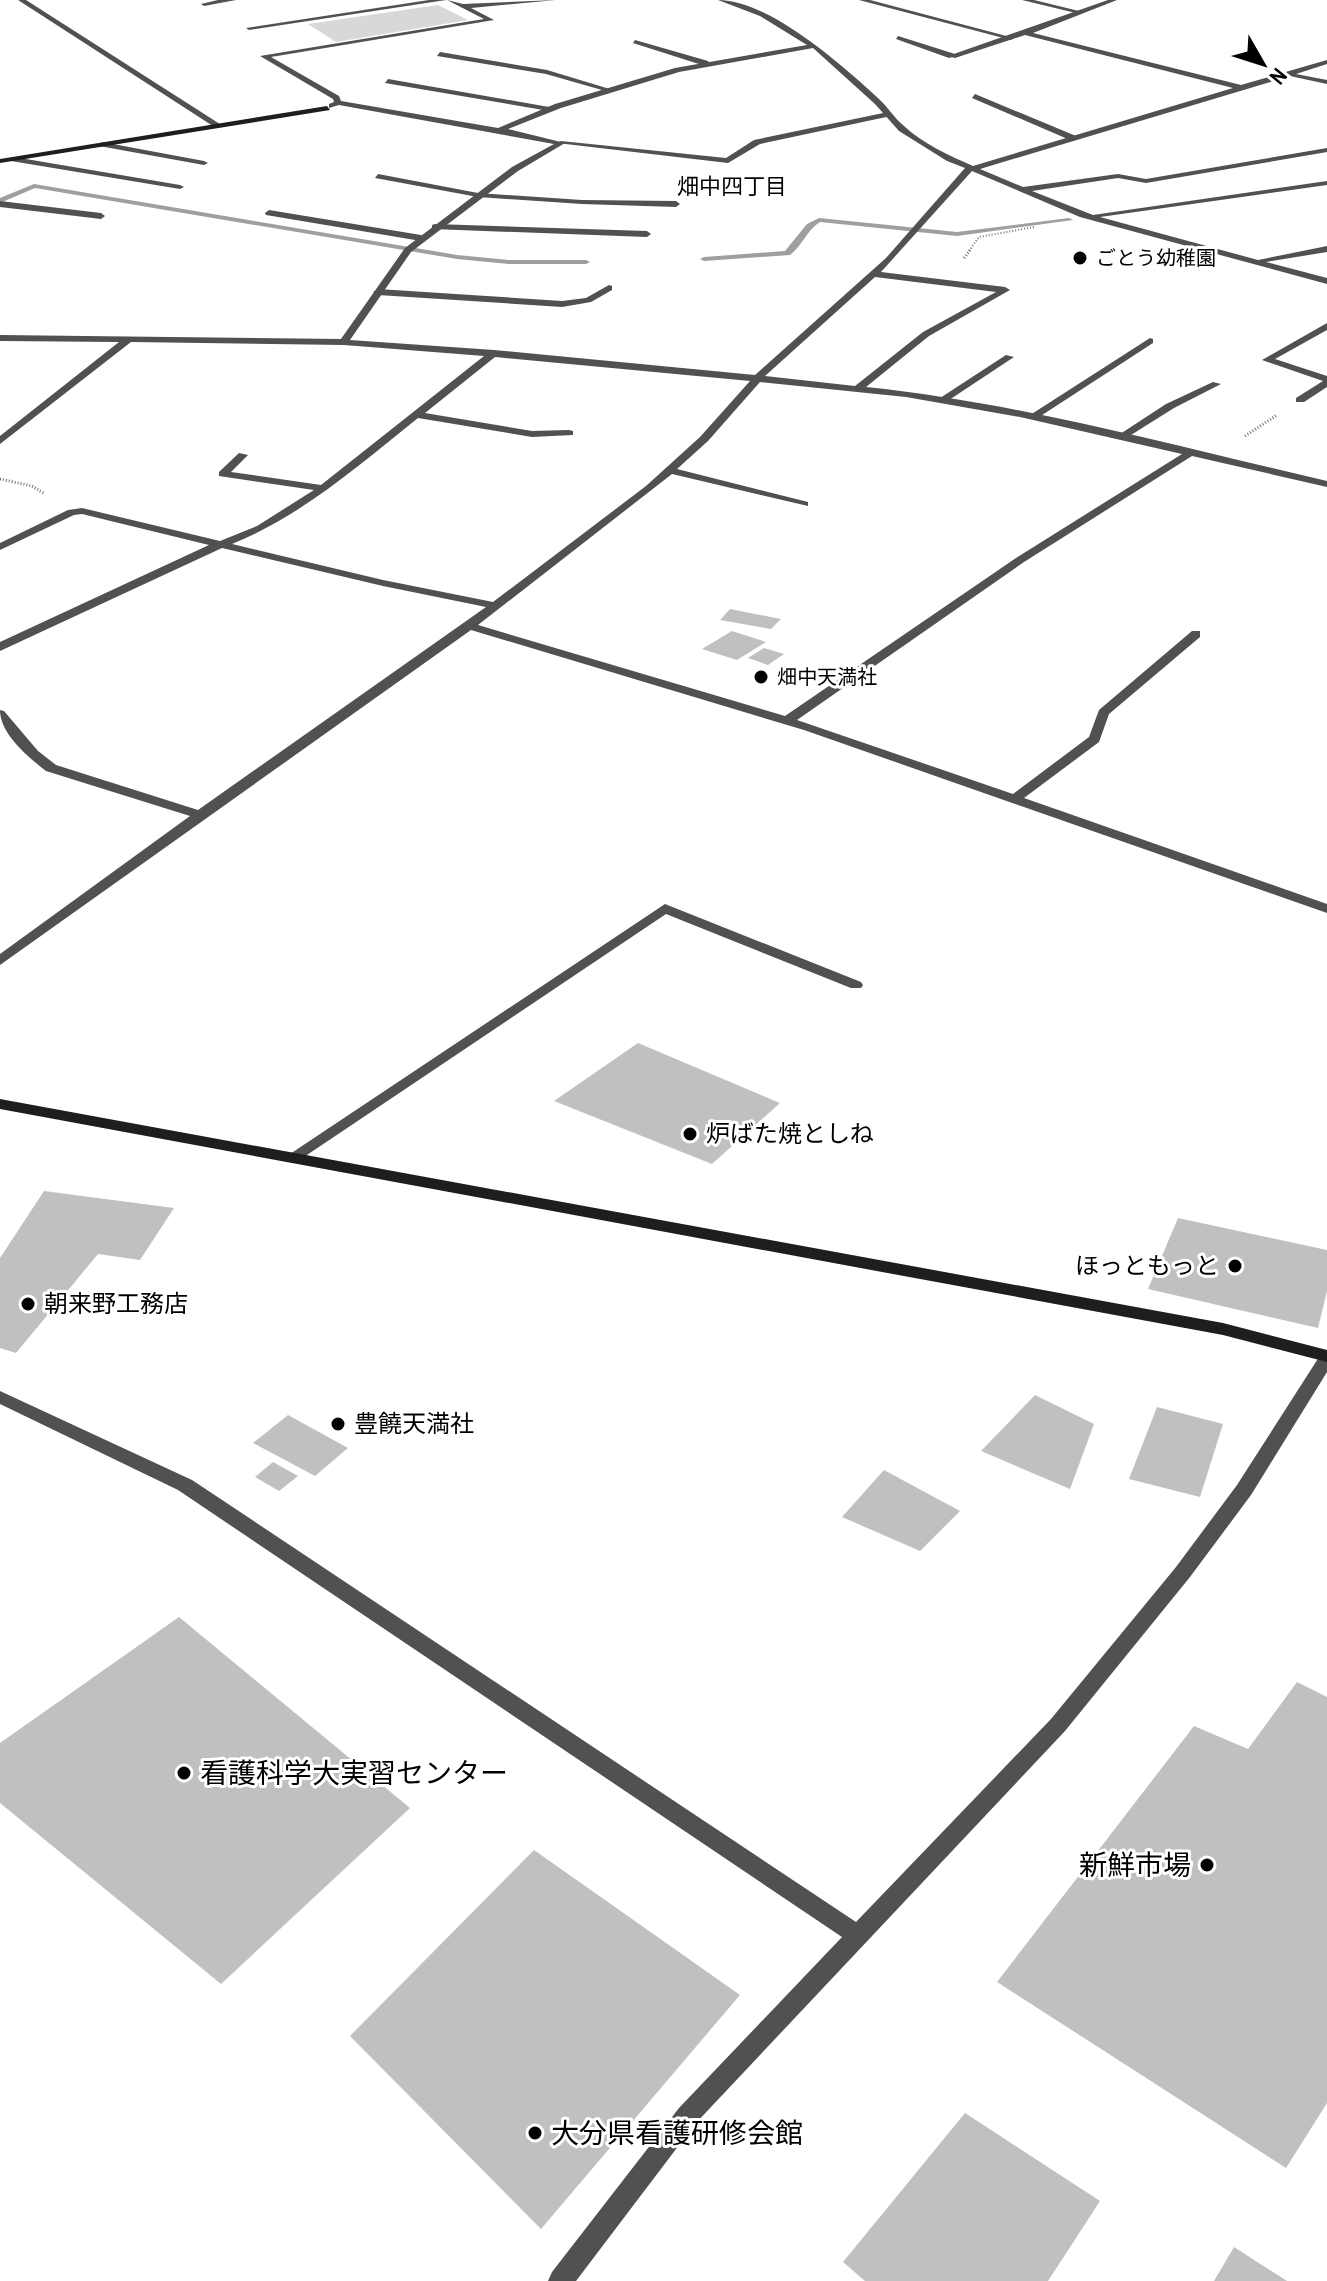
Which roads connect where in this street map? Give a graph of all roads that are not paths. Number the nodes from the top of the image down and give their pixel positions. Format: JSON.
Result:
{"nodes":[{"id":1,"x":21,"y":0,"type":"edge"},
{"id":2,"x":233,"y":0,"type":"edge"},
{"id":3,"x":443,"y":0,"type":"edge"},
{"id":4,"x":450,"y":0,"type":"edge"},
{"id":5,"x":553,"y":0,"type":"edge"},
{"id":6,"x":721,"y":0,"type":"edge"},
{"id":7,"x":862,"y":0,"type":"edge"},
{"id":8,"x":1025,"y":0,"type":"edge"},
{"id":9,"x":1114,"y":0,"type":"edge"},
{"id":10,"x":204,"y":4,"type":"dead end"},
{"id":11,"x":463,"y":6,"type":"junction"},
{"id":12,"x":1080,"y":12,"type":"junction"},
{"id":13,"x":249,"y":28,"type":"dead end"},
{"id":14,"x":1025,"y":33,"type":"junction"},
{"id":15,"x":898,"y":38,"type":"dead end"},
{"id":16,"x":1011,"y":38,"type":"junction"},
{"id":17,"x":635,"y":42,"type":"dead end"},
{"id":18,"x":814,"y":46,"type":"junction"},
{"id":19,"x":440,"y":54,"type":"dead end"},
{"id":20,"x":1327,"y":62,"type":"edge"},
{"id":21,"x":705,"y":63,"type":"junction"},
{"id":22,"x":1288,"y":74,"type":"junction"},
{"id":23,"x":388,"y":81,"type":"dead end"},
{"id":24,"x":1327,"y":82,"type":"edge"},
{"id":25,"x":1241,"y":88,"type":"junction"},
{"id":26,"x":609,"y":90,"type":"junction"},
{"id":27,"x":975,"y":96,"type":"dead end"},
{"id":28,"x":338,"y":103,"type":"junction"},
{"id":29,"x":549,"y":109,"type":"junction"},
{"id":30,"x":888,"y":114,"type":"junction"},
{"id":31,"x":219,"y":126,"type":"junction"},
{"id":32,"x":499,"y":130,"type":"junction"},
{"id":33,"x":1073,"y":138,"type":"junction"},
{"id":34,"x":561,"y":143,"type":"junction"},
{"id":35,"x":102,"y":144,"type":"junction"},
{"id":36,"x":1327,"y":150,"type":"edge"},
{"id":37,"x":14,"y":159,"type":"junction"},
{"id":38,"x":0,"y":161,"type":"edge"},
{"id":39,"x":204,"y":163,"type":"dead end"},
{"id":40,"x":972,"y":168,"type":"junction"},
{"id":41,"x":378,"y":176,"type":"dead end"},
{"id":42,"x":1327,"y":183,"type":"edge"},
{"id":43,"x":180,"y":187,"type":"dead end"},
{"id":44,"x":1023,"y":189,"type":"junction"},
{"id":45,"x":478,"y":195,"type":"junction"},
{"id":46,"x":0,"y":204,"type":"edge"},
{"id":47,"x":676,"y":204,"type":"dead end"},
{"id":48,"x":269,"y":213,"type":"dead end"},
{"id":49,"x":101,"y":216,"type":"dead end"},
{"id":50,"x":1087,"y":217,"type":"junction"},
{"id":51,"x":435,"y":227,"type":"junction"},
{"id":52,"x":647,"y":234,"type":"dead end"},
{"id":53,"x":421,"y":238,"type":"junction"},
{"id":54,"x":1327,"y":249,"type":"edge"},
{"id":55,"x":1258,"y":261,"type":"junction"},
{"id":56,"x":874,"y":274,"type":"junction"},
{"id":57,"x":1327,"y":281,"type":"edge"},
{"id":58,"x":609,"y":288,"type":"dead end"},
{"id":59,"x":378,"y":292,"type":"junction"},
{"id":60,"x":1327,"y":326,"type":"edge"},
{"id":61,"x":0,"y":338,"type":"edge"},
{"id":62,"x":128,"y":340,"type":"junction"},
{"id":63,"x":1150,"y":341,"type":"dead end"},
{"id":64,"x":344,"y":342,"type":"junction"},
{"id":65,"x":494,"y":353,"type":"junction"},
{"id":66,"x":1009,"y":357,"type":"dead end"},
{"id":67,"x":757,"y":379,"type":"junction"},
{"id":68,"x":1327,"y":381,"type":"edge"},
{"id":69,"x":1216,"y":384,"type":"dead end"},
{"id":70,"x":857,"y":389,"type":"junction"},
{"id":71,"x":942,"y":400,"type":"junction"},
{"id":72,"x":1300,"y":400,"type":"road end"},
{"id":73,"x":415,"y":414,"type":"junction"},
{"id":74,"x":1032,"y":417,"type":"junction"},
{"id":75,"x":569,"y":433,"type":"dead end"},
{"id":76,"x":1119,"y":438,"type":"junction"},
{"id":77,"x":0,"y":441,"type":"edge"},
{"id":78,"x":1189,"y":454,"type":"junction"},
{"id":79,"x":243,"y":455,"type":"dead end"},
{"id":80,"x":669,"y":470,"type":"junction"},
{"id":81,"x":1327,"y":484,"type":"edge"},
{"id":82,"x":322,"y":488,"type":"junction"},
{"id":83,"x":804,"y":504,"type":"dead end"},
{"id":84,"x":225,"y":543,"type":"junction"},
{"id":85,"x":0,"y":547,"type":"edge"},
{"id":86,"x":496,"y":606,"type":"junction"},
{"id":87,"x":469,"y":626,"type":"junction"},
{"id":88,"x":1196,"y":634,"type":"dead end"},
{"id":89,"x":0,"y":647,"type":"edge"},
{"id":90,"x":0,"y":714,"type":"edge"},
{"id":91,"x":787,"y":721,"type":"junction"},
{"id":92,"x":1014,"y":800,"type":"junction"},
{"id":93,"x":200,"y":815,"type":"junction"},
{"id":94,"x":1327,"y":909,"type":"edge"},
{"id":95,"x":0,"y":961,"type":"edge"},
{"id":96,"x":856,"y":985,"type":"dead end"},
{"id":97,"x":0,"y":1104,"type":"edge"},
{"id":98,"x":292,"y":1158,"type":"junction"},
{"id":99,"x":1327,"y":1357,"type":"edge"},
{"id":100,"x":0,"y":1397,"type":"edge"},
{"id":101,"x":859,"y":1936,"type":"junction"},
{"id":102,"x":561,"y":2281,"type":"edge"}],
"edges":[{"from":1,"to":31,"type":"street"},
{"from":2,"to":10,"type":"street"},
{"from":3,"to":13,"type":"street"},
{"from":4,"to":11,"type":"street"},
{"from":5,"to":11,"type":"street"},
{"from":6,"to":18,"type":"street"},
{"from":7,"to":16,"type":"street"},
{"from":8,"to":12,"type":"street"},
{"from":9,"to":12,"type":"street"},
{"from":11,"to":28,"type":"street"},
{"from":12,"to":14,"type":"street"},
{"from":14,"to":16,"type":"street"},
{"from":14,"to":25,"type":"street"},
{"from":15,"to":16,"type":"street"},
{"from":17,"to":21,"type":"street"},
{"from":18,"to":21,"type":"street"},
{"from":18,"to":30,"type":"street"},
{"from":19,"to":26,"type":"street"},
{"from":20,"to":22,"type":"street"},
{"from":21,"to":26,"type":"street"},
{"from":22,"to":24,"type":"street"},
{"from":22,"to":25,"type":"street"},
{"from":23,"to":29,"type":"street"},
{"from":25,"to":33,"type":"street"},
{"from":26,"to":29,"type":"street"},
{"from":27,"to":33,"type":"street"},
{"from":28,"to":31,"type":"street"},
{"from":28,"to":32,"type":"street"},
{"from":29,"to":32,"type":"street"},
{"from":30,"to":34,"type":"street"},
{"from":30,"to":40,"type":"street"},
{"from":31,"to":35,"type":"street"},
{"from":32,"to":34,"type":"street"},
{"from":33,"to":40,"type":"street"},
{"from":34,"to":45,"type":"street"},
{"from":35,"to":37,"type":"street"},
{"from":35,"to":39,"type":"street"},
{"from":36,"to":44,"type":"street"},
{"from":37,"to":38,"type":"street"},
{"from":37,"to":43,"type":"street"},
{"from":40,"to":44,"type":"street"},
{"from":40,"to":56,"type":"street"},
{"from":41,"to":45,"type":"street"},
{"from":42,"to":50,"type":"street"},
{"from":44,"to":50,"type":"street"},
{"from":45,"to":47,"type":"street"},
{"from":45,"to":51,"type":"street"},
{"from":46,"to":49,"type":"street"},
{"from":48,"to":53,"type":"street"},
{"from":50,"to":55,"type":"street"},
{"from":51,"to":52,"type":"street"},
{"from":51,"to":53,"type":"street"},
{"from":53,"to":59,"type":"street"},
{"from":54,"to":55,"type":"street"},
{"from":55,"to":57,"type":"street"},
{"from":56,"to":67,"type":"street"},
{"from":56,"to":70,"type":"street"},
{"from":58,"to":59,"type":"street"},
{"from":59,"to":64,"type":"street"},
{"from":60,"to":68,"type":"street"},
{"from":61,"to":62,"type":"street"},
{"from":62,"to":64,"type":"street"},
{"from":62,"to":77,"type":"street"},
{"from":63,"to":74,"type":"street"},
{"from":64,"to":65,"type":"street"},
{"from":65,"to":67,"type":"street"},
{"from":65,"to":73,"type":"street"},
{"from":66,"to":71,"type":"street"},
{"from":67,"to":70,"type":"street"},
{"from":67,"to":80,"type":"street"},
{"from":68,"to":72,"type":"street"},
{"from":69,"to":76,"type":"street"},
{"from":70,"to":71,"type":"street"},
{"from":71,"to":74,"type":"street"},
{"from":73,"to":75,"type":"street"},
{"from":73,"to":82,"type":"street"},
{"from":74,"to":76,"type":"street"},
{"from":76,"to":78,"type":"street"},
{"from":78,"to":81,"type":"street"},
{"from":78,"to":91,"type":"street"},
{"from":79,"to":82,"type":"street"},
{"from":80,"to":83,"type":"street"},
{"from":80,"to":86,"type":"street"},
{"from":82,"to":84,"type":"street"},
{"from":84,"to":85,"type":"street"},
{"from":84,"to":86,"type":"street"},
{"from":84,"to":89,"type":"street"},
{"from":86,"to":87,"type":"street"},
{"from":87,"to":91,"type":"street"},
{"from":87,"to":93,"type":"street"},
{"from":88,"to":92,"type":"street"},
{"from":90,"to":93,"type":"street"},
{"from":91,"to":92,"type":"street"},
{"from":92,"to":94,"type":"street"},
{"from":93,"to":95,"type":"street"},
{"from":96,"to":98,"type":"street"},
{"from":97,"to":98,"type":"street"},
{"from":98,"to":99,"type":"street"},
{"from":99,"to":101,"type":"street"},
{"from":100,"to":101,"type":"street"},
{"from":101,"to":102,"type":"street"}]}
